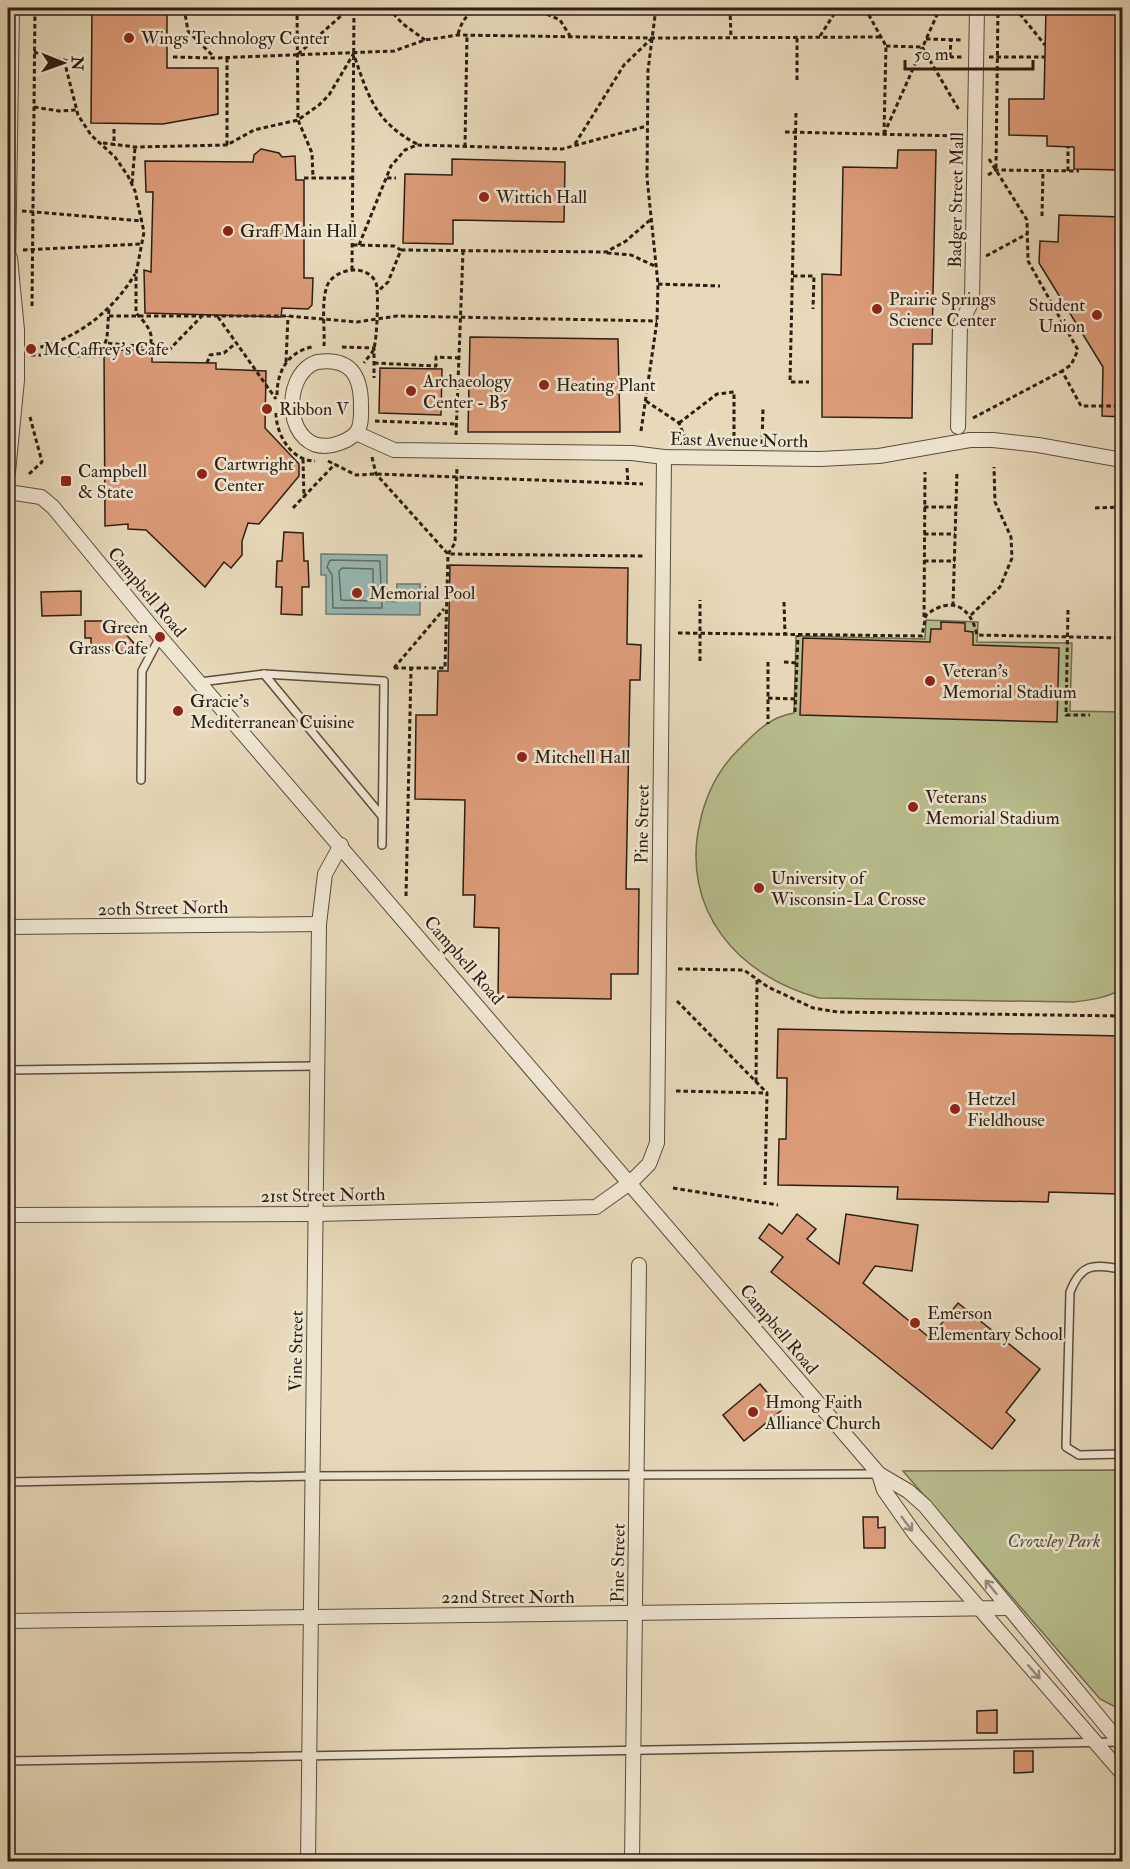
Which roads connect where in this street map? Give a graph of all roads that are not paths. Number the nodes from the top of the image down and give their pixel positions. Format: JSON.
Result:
{"nodes":[{"id":1,"x":12,"y":8,"type":"edge"},
{"id":2,"x":977,"y":8,"type":"edge"},
{"id":3,"x":10,"y":26,"type":"edge"},
{"id":4,"x":9,"y":250,"type":"junction"},
{"id":5,"x":8,"y":268,"type":"edge"},
{"id":6,"x":958,"y":427,"type":"road end"},
{"id":7,"x":356,"y":433,"type":"junction"},
{"id":8,"x":664,"y":457,"type":"junction"},
{"id":9,"x":1122,"y":460,"type":"edge"},
{"id":10,"x":8,"y":472,"type":"edge"},
{"id":11,"x":8,"y":492,"type":"edge"},
{"id":12,"x":160,"y":637,"type":"junction"},
{"id":13,"x":264,"y":674,"type":"junction"},
{"id":14,"x":200,"y":682,"type":"junction"},
{"id":15,"x":141,"y":780,"type":"dead end"},
{"id":16,"x":382,"y":816,"type":"junction"},
{"id":17,"x":341,"y":845,"type":"junction"},
{"id":18,"x":381,"y":845,"type":"dead end"},
{"id":19,"x":319,"y":924,"type":"junction"},
{"id":20,"x":8,"y":927,"type":"edge"},
{"id":21,"x":317,"y":1066,"type":"junction"},
{"id":22,"x":8,"y":1070,"type":"edge"},
{"id":23,"x":631,"y":1182,"type":"junction"},
{"id":24,"x":316,"y":1214,"type":"junction"},
{"id":25,"x":8,"y":1215,"type":"edge"},
{"id":26,"x":639,"y":1265,"type":"dead end"},
{"id":27,"x":1122,"y":1269,"type":"edge"},
{"id":28,"x":1122,"y":1454,"type":"edge"},
{"id":29,"x":636,"y":1474,"type":"junction"},
{"id":30,"x":879,"y":1474,"type":"junction"},
{"id":31,"x":313,"y":1476,"type":"junction"},
{"id":32,"x":8,"y":1482,"type":"edge"},
{"id":33,"x":1009,"y":1608,"type":"junction"},
{"id":34,"x":980,"y":1609,"type":"junction"},
{"id":35,"x":635,"y":1614,"type":"junction"},
{"id":36,"x":311,"y":1617,"type":"junction"},
{"id":37,"x":8,"y":1621,"type":"edge"},
{"id":38,"x":1121,"y":1740,"type":"edge"},
{"id":39,"x":1095,"y":1742,"type":"junction"},
{"id":40,"x":633,"y":1752,"type":"junction"},
{"id":41,"x":310,"y":1756,"type":"junction"},
{"id":42,"x":8,"y":1761,"type":"edge"},
{"id":43,"x":1122,"y":1773,"type":"edge"},
{"id":44,"x":308,"y":1862,"type":"edge"},
{"id":45,"x":632,"y":1862,"type":"edge"}],
"edges":[{"from":1,"to":3,"type":"street"},
{"from":2,"to":6,"type":"street","name":"Badger Street Mall"},
{"from":3,"to":4,"type":"street"},
{"from":4,"to":5,"type":"street"},
{"from":4,"to":10,"type":"street"},
{"from":7,"to":7,"type":"street"},
{"from":7,"to":8,"type":"street","name":"East Avenue North"},
{"from":8,"to":9,"type":"street","name":"East Avenue North"},
{"from":8,"to":23,"type":"street","name":"Pine Street"},
{"from":11,"to":12,"type":"street","name":"Campbell Road"},
{"from":12,"to":14,"type":"street","name":"Campbell Road"},
{"from":12,"to":15,"type":"lane"},
{"from":13,"to":14,"type":"lane"},
{"from":13,"to":16,"type":"lane"},
{"from":13,"to":16,"type":"lane"},
{"from":14,"to":17,"type":"street","name":"Campbell Road"},
{"from":16,"to":18,"type":"lane"},
{"from":17,"to":19,"type":"street","name":"Vine Street"},
{"from":17,"to":23,"type":"street","name":"Campbell Road"},
{"from":19,"to":20,"type":"street","name":"20th Street North"},
{"from":19,"to":21,"type":"street","name":"Vine Street"},
{"from":21,"to":22,"type":"lane"},
{"from":21,"to":24,"type":"street","name":"Vine Street"},
{"from":23,"to":24,"type":"street","name":"21st Street North"},
{"from":23,"to":30,"type":"street","name":"Campbell Road"},
{"from":24,"to":25,"type":"street","name":"21st Street North"},
{"from":24,"to":31,"type":"street","name":"Vine Street"},
{"from":26,"to":29,"type":"street","name":"Pine Street"},
{"from":27,"to":28,"type":"lane"},
{"from":29,"to":30,"type":"lane"},
{"from":29,"to":31,"type":"lane"},
{"from":29,"to":35,"type":"street","name":"Pine Street"},
{"from":33,"to":30,"type":"street","name":"Campbell Road","one_way":true},
{"from":30,"to":34,"type":"street","name":"Campbell Road","one_way":true},
{"from":31,"to":32,"type":"lane"},
{"from":31,"to":36,"type":"street","name":"Vine Street"},
{"from":33,"to":34,"type":"street","name":"22nd Street North"},
{"from":33,"to":38,"type":"street","name":"Campbell Road"},
{"from":34,"to":35,"type":"street","name":"22nd Street North"},
{"from":34,"to":39,"type":"street","name":"Campbell Road","one_way":true},
{"from":35,"to":36,"type":"street","name":"22nd Street North"},
{"from":35,"to":40,"type":"street","name":"Pine Street"},
{"from":36,"to":37,"type":"street","name":"22nd Street North"},
{"from":36,"to":41,"type":"street","name":"Vine Street"},
{"from":38,"to":39,"type":"street"},
{"from":39,"to":40,"type":"lane"},
{"from":39,"to":43,"type":"street","name":"Campbell Road"},
{"from":40,"to":41,"type":"lane"},
{"from":40,"to":45,"type":"street","name":"Pine Street"},
{"from":41,"to":42,"type":"lane"},
{"from":41,"to":44,"type":"street","name":"Vine Street"}]}
